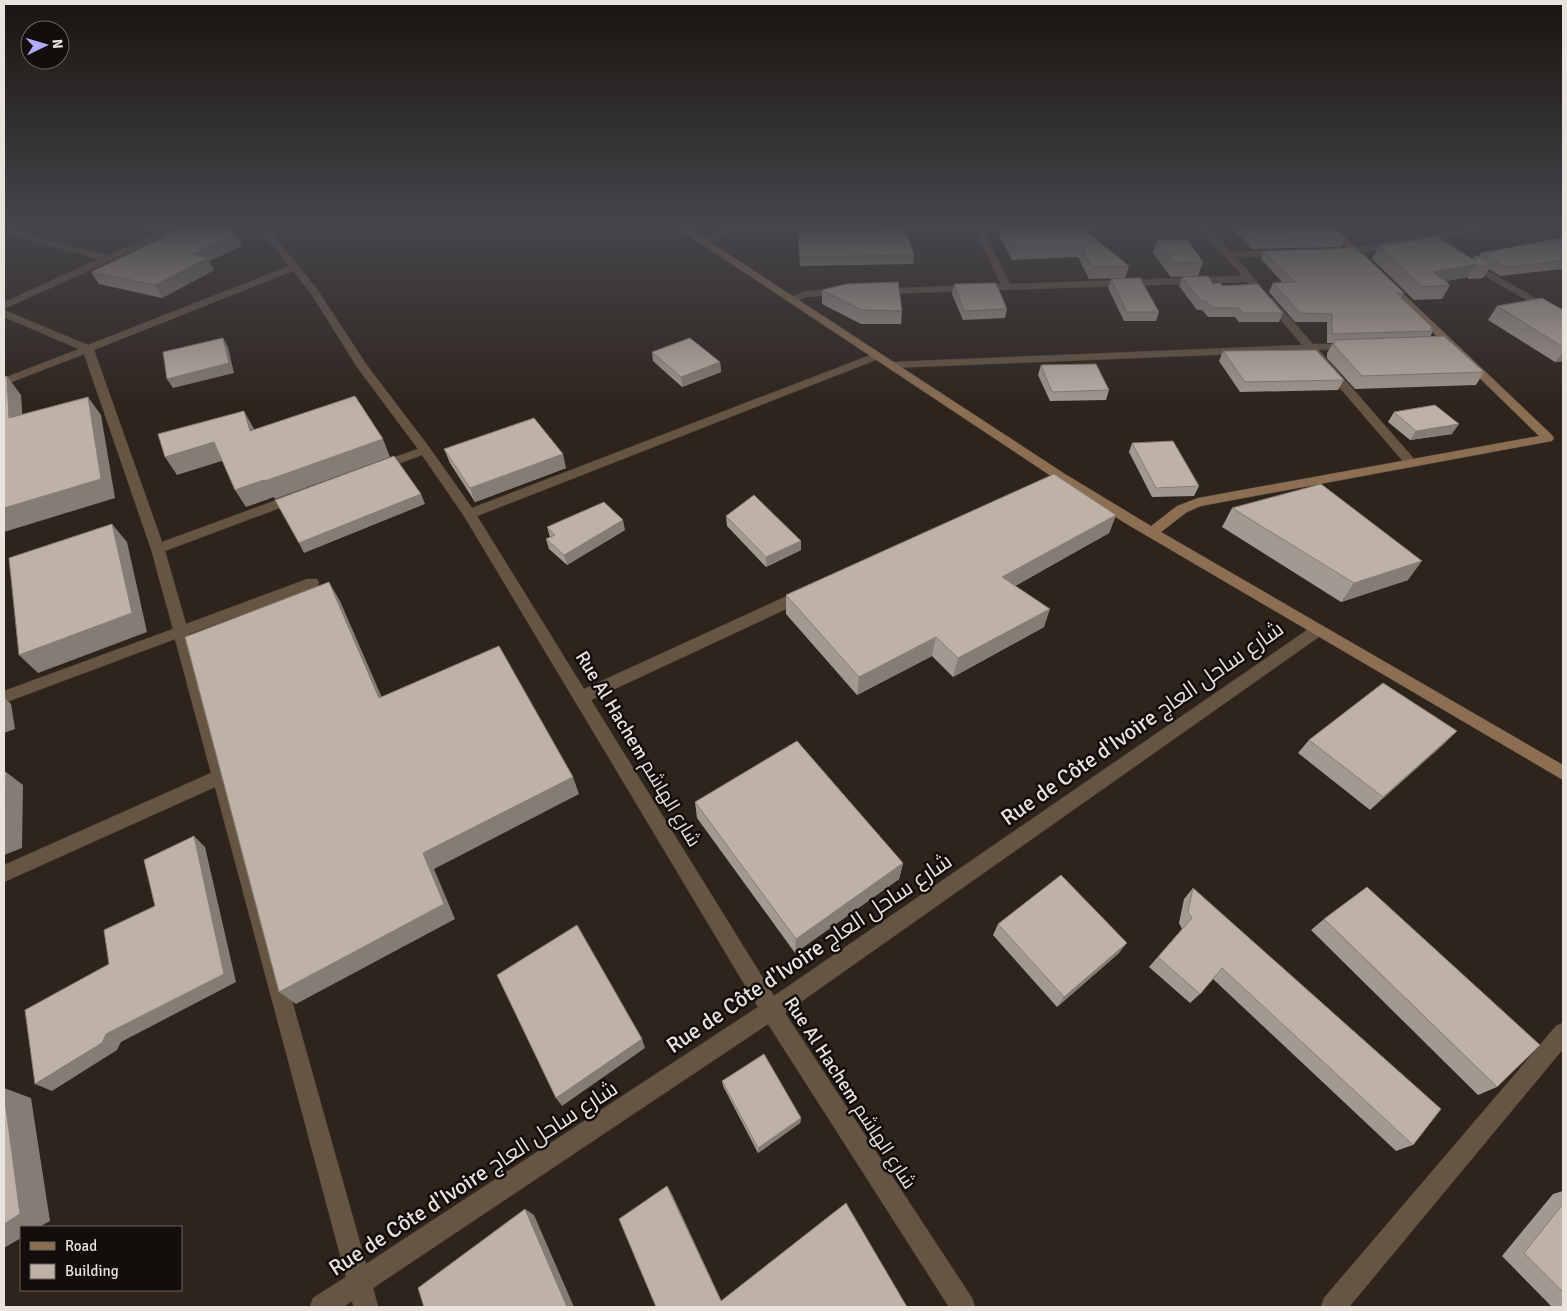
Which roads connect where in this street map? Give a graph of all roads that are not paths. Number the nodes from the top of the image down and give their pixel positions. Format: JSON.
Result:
{"nodes":[{"id":1,"x":47,"y":286,"type":"edge"},
{"id":2,"x":246,"y":286,"type":"edge"},
{"id":3,"x":310,"y":286,"type":"edge"},
{"id":4,"x":770,"y":286,"type":"edge"},
{"id":5,"x":1032,"y":286,"type":"edge"},
{"id":6,"x":1256,"y":286,"type":"edge"},
{"id":7,"x":1391,"y":286,"type":"edge"},
{"id":8,"x":1508,"y":286,"type":"edge"},
{"id":9,"x":1007,"y":287,"type":"joint"},
{"id":10,"x":848,"y":292,"type":"edge"},
{"id":11,"x":868,"y":292,"type":"edge"},
{"id":12,"x":791,"y":300,"type":"junction"},
{"id":13,"x":4,"y":306,"type":"edge"},
{"id":14,"x":4,"y":313,"type":"edge"},
{"id":15,"x":1563,"y":318,"type":"edge"},
{"id":16,"x":1450,"y":343,"type":"junction"},
{"id":17,"x":1430,"y":344,"type":"edge"},
{"id":18,"x":1360,"y":346,"type":"edge"},
{"id":19,"x":1311,"y":347,"type":"junction"},
{"id":20,"x":88,"y":349,"type":"junction"},
{"id":21,"x":877,"y":356,"type":"junction"},
{"id":22,"x":891,"y":365,"type":"junction"},
{"id":23,"x":4,"y":382,"type":"edge"},
{"id":24,"x":425,"y":450,"type":"junction"},
{"id":25,"x":1411,"y":463,"type":"junction"},
{"id":26,"x":362,"y":473,"type":"edge"},
{"id":27,"x":1061,"y":477,"type":"junction"},
{"id":28,"x":1043,"y":485,"type":"edge"},
{"id":29,"x":308,"y":493,"type":"edge"},
{"id":30,"x":469,"y":514,"type":"junction"},
{"id":31,"x":1152,"y":532,"type":"junction"},
{"id":32,"x":158,"y":549,"type":"junction"},
{"id":33,"x":312,"y":583,"type":"dead end"},
{"id":34,"x":817,"y":589,"type":"edge"},
{"id":35,"x":1318,"y":630,"type":"junction"},
{"id":36,"x":180,"y":632,"type":"junction"},
{"id":37,"x":4,"y":696,"type":"edge"},
{"id":38,"x":582,"y":697,"type":"junction"},
{"id":39,"x":1563,"y":773,"type":"edge"},
{"id":40,"x":219,"y":777,"type":"junction"},
{"id":41,"x":4,"y":874,"type":"edge"},
{"id":42,"x":771,"y":1010,"type":"junction"},
{"id":43,"x":1563,"y":1034,"type":"edge"},
{"id":44,"x":359,"y":1282,"type":"junction"},
{"id":45,"x":322,"y":1307,"type":"edge"},
{"id":46,"x":366,"y":1307,"type":"edge"},
{"id":47,"x":963,"y":1307,"type":"edge"},
{"id":48,"x":1333,"y":1307,"type":"edge"}],
"edges":[{"from":1,"to":13,"type":"street"},
{"from":2,"to":20,"type":"street"},
{"from":3,"to":24,"type":"street","name":"Rue Al Hachem شارع الهاشم"},
{"from":4,"to":12,"type":"street"},
{"from":5,"to":9,"type":"street"},
{"from":6,"to":19,"type":"street"},
{"from":7,"to":16,"type":"street"},
{"from":8,"to":15,"type":"street"},
{"from":9,"to":11,"type":"street"},
{"from":10,"to":12,"type":"street"},
{"from":12,"to":21,"type":"street"},
{"from":14,"to":20,"type":"street"},
{"from":16,"to":17,"type":"street"},
{"from":16,"to":25,"type":"street"},
{"from":18,"to":19,"type":"street"},
{"from":19,"to":22,"type":"street"},
{"from":19,"to":25,"type":"street"},
{"from":20,"to":23,"type":"street"},
{"from":20,"to":32,"type":"street"},
{"from":21,"to":22,"type":"street"},
{"from":21,"to":30,"type":"street"},
{"from":22,"to":27,"type":"street"},
{"from":24,"to":26,"type":"street"},
{"from":24,"to":30,"type":"street","name":"Rue Al Hachem شارع الهاشم"},
{"from":25,"to":31,"type":"street"},
{"from":27,"to":28,"type":"street"},
{"from":27,"to":31,"type":"street"},
{"from":29,"to":32,"type":"street"},
{"from":30,"to":38,"type":"street","name":"Rue Al Hachem شارع الهاشم"},
{"from":31,"to":35,"type":"street"},
{"from":32,"to":36,"type":"street"},
{"from":33,"to":36,"type":"street"},
{"from":34,"to":38,"type":"street"},
{"from":35,"to":39,"type":"street"},
{"from":35,"to":42,"type":"street","name":"Rue de Côte d'Ivoire شارع ساحل العاج"},
{"from":36,"to":37,"type":"street"},
{"from":36,"to":40,"type":"street"},
{"from":38,"to":42,"type":"street","name":"Rue Al Hachem شارع الهاشم"},
{"from":40,"to":41,"type":"street"},
{"from":40,"to":44,"type":"street"},
{"from":42,"to":44,"type":"street","name":"Rue de Côte d'Ivoire شارع ساحل العاج"},
{"from":42,"to":47,"type":"street","name":"Rue Al Hachem شارع الهاشم"},
{"from":43,"to":48,"type":"street"},
{"from":44,"to":45,"type":"street","name":"Rue de Côte d'Ivoire شارع ساحل العاج"},
{"from":44,"to":46,"type":"street"}]}
